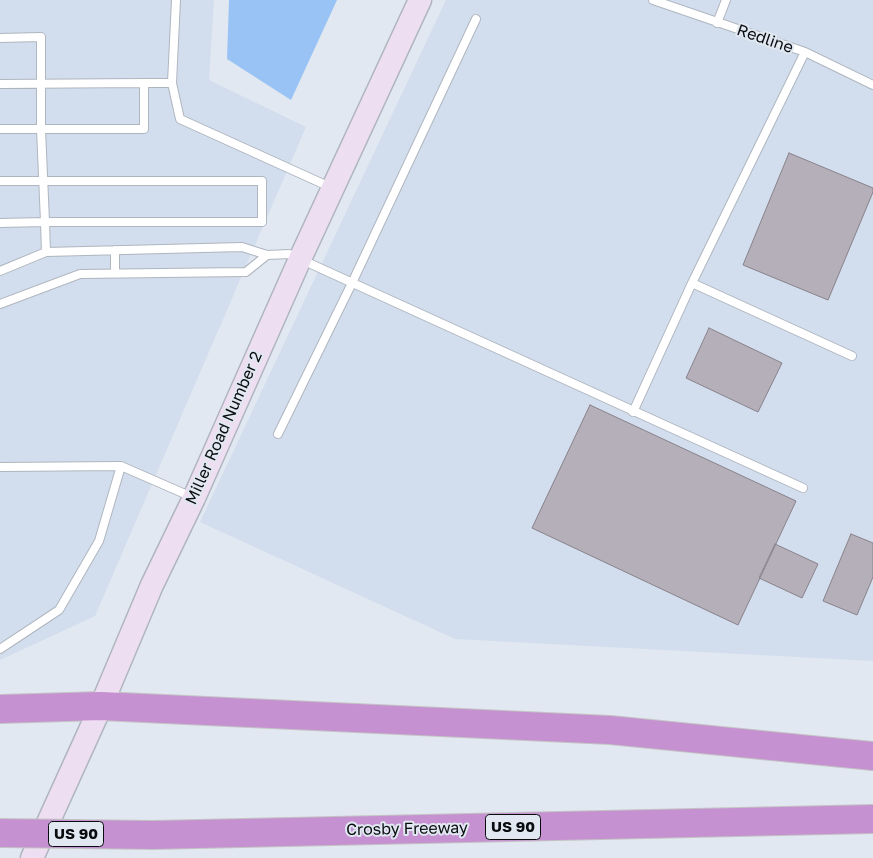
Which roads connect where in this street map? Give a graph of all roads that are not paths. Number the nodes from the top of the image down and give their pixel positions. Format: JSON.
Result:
{"nodes":[{"id":1,"x":176,"y":0,"type":"edge"},
{"id":2,"x":420,"y":0,"type":"edge"},
{"id":3,"x":653,"y":0,"type":"edge"},
{"id":4,"x":726,"y":0,"type":"edge"},
{"id":5,"x":476,"y":18,"type":"dead end"},
{"id":6,"x":717,"y":23,"type":"junction"},
{"id":7,"x":0,"y":38,"type":"edge"},
{"id":8,"x":805,"y":52,"type":"junction"},
{"id":9,"x":144,"y":83,"type":"junction"},
{"id":10,"x":172,"y":83,"type":"junction"},
{"id":11,"x":0,"y":84,"type":"edge"},
{"id":12,"x":41,"y":84,"type":"junction"},
{"id":13,"x":873,"y":85,"type":"edge"},
{"id":14,"x":0,"y":129,"type":"edge"},
{"id":15,"x":41,"y":129,"type":"junction"},
{"id":16,"x":0,"y":180,"type":"edge"},
{"id":17,"x":43,"y":181,"type":"junction"},
{"id":18,"x":332,"y":188,"type":"junction"},
{"id":19,"x":0,"y":222,"type":"edge"},
{"id":20,"x":45,"y":222,"type":"junction"},
{"id":21,"x":115,"y":250,"type":"junction"},
{"id":22,"x":46,"y":252,"type":"junction"},
{"id":23,"x":267,"y":255,"type":"junction"},
{"id":24,"x":300,"y":259,"type":"junction"},
{"id":25,"x":0,"y":272,"type":"edge"},
{"id":26,"x":115,"y":273,"type":"junction"},
{"id":27,"x":352,"y":283,"type":"junction"},
{"id":28,"x":692,"y":283,"type":"junction"},
{"id":29,"x":0,"y":304,"type":"edge"},
{"id":30,"x":852,"y":356,"type":"dead end"},
{"id":31,"x":633,"y":412,"type":"junction"},
{"id":32,"x":278,"y":434,"type":"dead end"},
{"id":33,"x":121,"y":466,"type":"junction"},
{"id":34,"x":0,"y":467,"type":"edge"},
{"id":35,"x":803,"y":488,"type":"dead end"},
{"id":36,"x":194,"y":498,"type":"junction"},
{"id":37,"x":0,"y":649,"type":"edge"},
{"id":38,"x":101,"y":706,"type":"junction"},
{"id":39,"x":0,"y":709,"type":"edge"},
{"id":40,"x":873,"y":756,"type":"edge"},
{"id":41,"x":873,"y":819,"type":"edge"},
{"id":42,"x":0,"y":832,"type":"edge"},
{"id":43,"x":32,"y":858,"type":"edge"}],
"edges":[{"from":1,"to":10,"type":"lane"},
{"from":2,"to":18,"type":"main road","name":"Miller Road Number 2"},
{"from":3,"to":6,"type":"lane","name":"Redline"},
{"from":4,"to":6,"type":"lane"},
{"from":5,"to":27,"type":"lane"},
{"from":6,"to":8,"type":"lane","name":"Redline"},
{"from":7,"to":12,"type":"lane"},
{"from":8,"to":13,"type":"lane","name":"Redline"},
{"from":8,"to":28,"type":"lane"},
{"from":9,"to":10,"type":"lane"},
{"from":9,"to":12,"type":"lane"},
{"from":9,"to":15,"type":"lane"},
{"from":10,"to":18,"type":"lane"},
{"from":11,"to":12,"type":"lane"},
{"from":12,"to":15,"type":"lane"},
{"from":14,"to":15,"type":"lane"},
{"from":15,"to":17,"type":"lane"},
{"from":16,"to":17,"type":"lane"},
{"from":17,"to":20,"type":"lane"},
{"from":17,"to":20,"type":"lane"},
{"from":18,"to":24,"type":"main road","name":"Miller Road Number 2"},
{"from":19,"to":20,"type":"lane"},
{"from":20,"to":22,"type":"lane"},
{"from":21,"to":22,"type":"lane"},
{"from":21,"to":23,"type":"lane"},
{"from":21,"to":26,"type":"lane"},
{"from":22,"to":25,"type":"lane"},
{"from":23,"to":24,"type":"lane"},
{"from":23,"to":26,"type":"lane"},
{"from":24,"to":27,"type":"lane"},
{"from":24,"to":36,"type":"main road","name":"Miller Road Number 2"},
{"from":26,"to":29,"type":"lane"},
{"from":27,"to":31,"type":"lane"},
{"from":27,"to":32,"type":"lane"},
{"from":28,"to":30,"type":"lane"},
{"from":28,"to":31,"type":"lane"},
{"from":31,"to":35,"type":"lane"},
{"from":33,"to":34,"type":"lane"},
{"from":33,"to":36,"type":"lane"},
{"from":33,"to":37,"type":"lane"},
{"from":36,"to":38,"type":"main road","name":"Miller Road Number 2"},
{"from":38,"to":39,"type":"highway"},
{"from":38,"to":40,"type":"highway"},
{"from":38,"to":43,"type":"main road","name":"Miller Road Number 2"},
{"from":41,"to":42,"type":"highway","name":"Crosby Freeway","number":"US 90","bridge":true}]}
